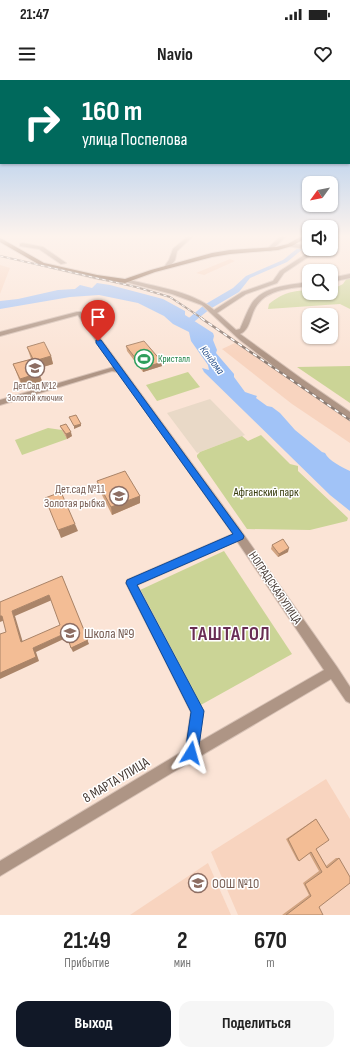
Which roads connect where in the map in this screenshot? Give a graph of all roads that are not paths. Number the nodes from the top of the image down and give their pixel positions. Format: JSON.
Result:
{"nodes":[{"id":1,"x":93,"y":276,"type":"edge"},
{"id":2,"x":139,"y":276,"type":"edge"},
{"id":3,"x":141,"y":276,"type":"edge"},
{"id":4,"x":279,"y":276,"type":"edge"},
{"id":5,"x":350,"y":276,"type":"edge"},
{"id":6,"x":338,"y":279,"type":"edge"},
{"id":7,"x":124,"y":281,"type":"junction"},
{"id":8,"x":142,"y":285,"type":"junction"},
{"id":9,"x":302,"y":285,"type":"edge"},
{"id":10,"x":213,"y":311,"type":"junction"},
{"id":11,"x":236,"y":333,"type":"junction"},
{"id":12,"x":0,"y":334,"type":"edge"},
{"id":13,"x":119,"y":370,"type":"junction"},
{"id":14,"x":0,"y":403,"type":"edge"},
{"id":15,"x":350,"y":416,"type":"edge"},
{"id":16,"x":239,"y":536,"type":"junction"},
{"id":17,"x":332,"y":672,"type":"junction"},
{"id":18,"x":350,"y":697,"type":"edge"},
{"id":19,"x":191,"y":753,"type":"junction"},
{"id":20,"x":0,"y":868,"type":"edge"}],
"edges":[{"from":1,"to":7,"type":"main road"},
{"from":2,"to":7,"type":"main road"},
{"from":3,"to":8,"type":"street"},
{"from":4,"to":10,"type":"street"},
{"from":5,"to":6,"type":"street"},
{"from":7,"to":8,"type":"street"},
{"from":8,"to":10,"type":"street"},
{"from":9,"to":11,"type":"street"},
{"from":10,"to":11,"type":"street"},
{"from":11,"to":15,"type":"street"},
{"from":12,"to":13,"type":"street","name":"НОГРАДСКАЯ УЛИЦА"},
{"from":13,"to":14,"type":"street"},
{"from":13,"to":16,"type":"street","name":"НОГРАДСКАЯ УЛИЦА"},
{"from":16,"to":17,"type":"street","name":"НОГРАДСКАЯ УЛИЦА"},
{"from":16,"to":19,"type":"street"},
{"from":17,"to":18,"type":"street","name":"НОГРАДСКАЯ УЛИЦА"},
{"from":17,"to":19,"type":"street","name":"8 МАРТА УЛИЦА"},
{"from":19,"to":20,"type":"street","name":"8 МАРТА УЛИЦА"}]}
